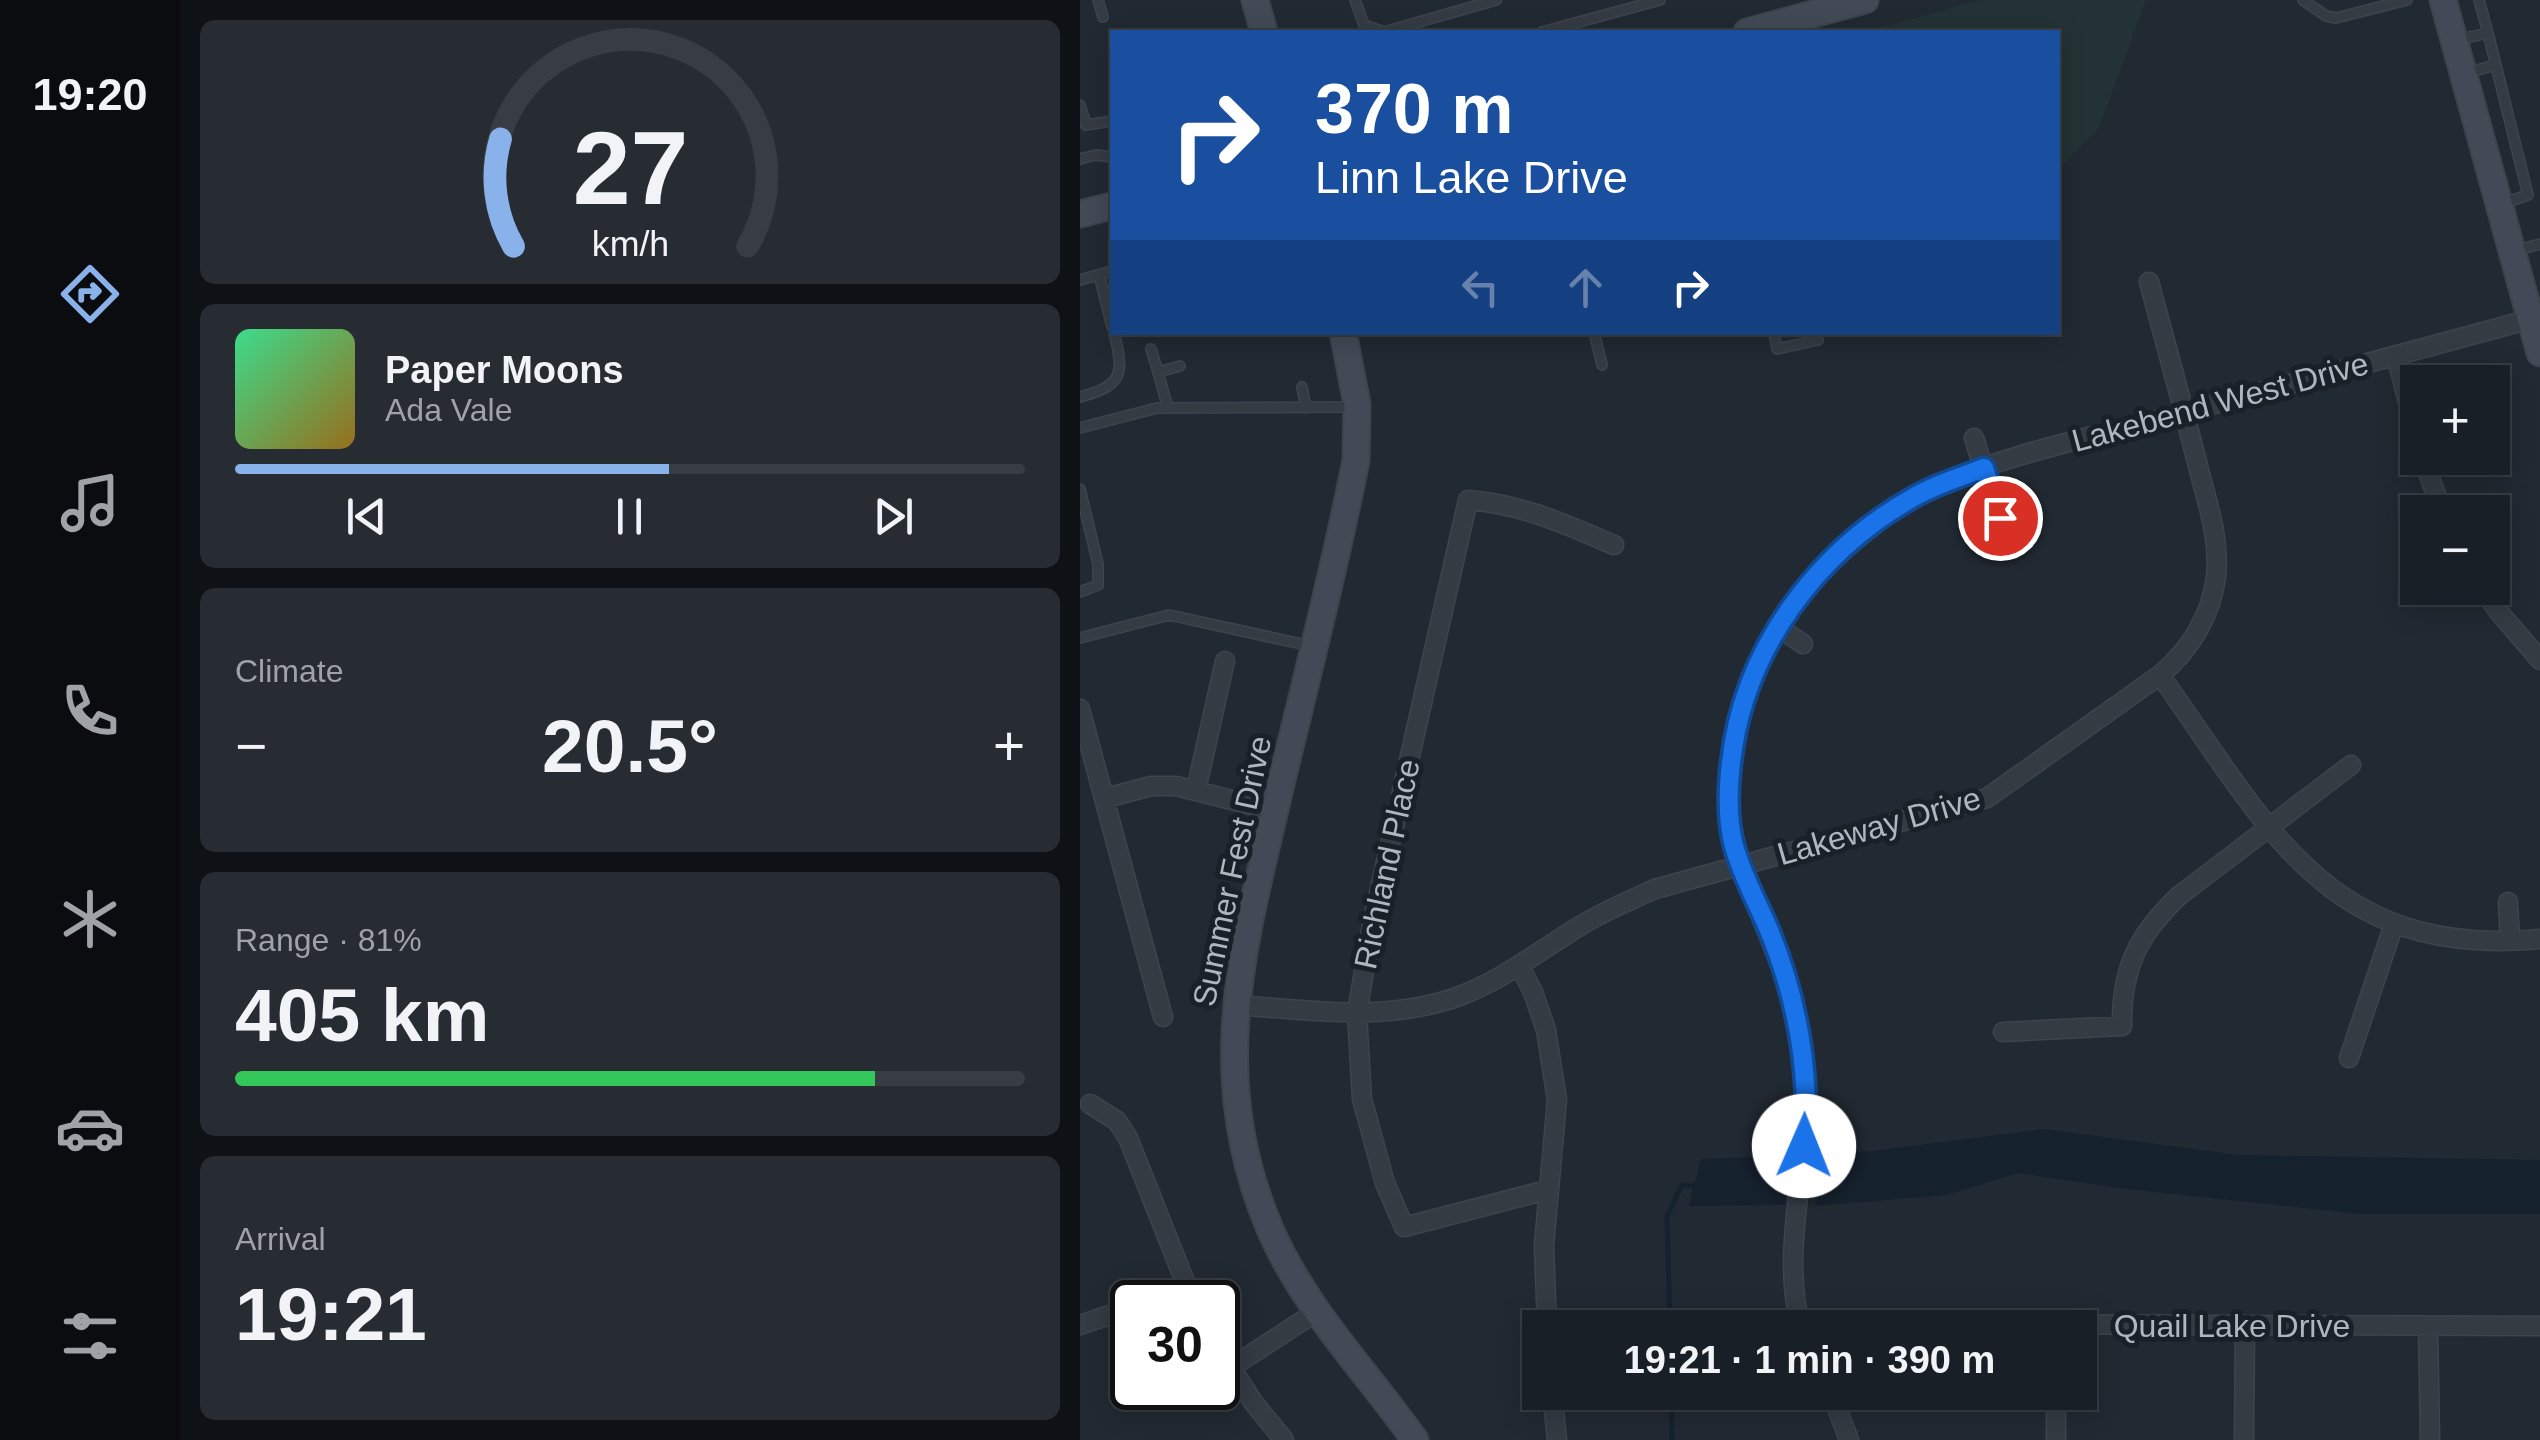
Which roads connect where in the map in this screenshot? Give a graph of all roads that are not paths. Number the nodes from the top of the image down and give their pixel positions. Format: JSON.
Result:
{"nodes":[{"id":1,"x":1098,"y":0,"type":"edge"},
{"id":2,"x":1355,"y":0,"type":"edge"},
{"id":3,"x":1496,"y":0,"type":"edge"},
{"id":4,"x":1660,"y":0,"type":"edge"},
{"id":5,"x":1866,"y":0,"type":"edge"},
{"id":6,"x":2303,"y":0,"type":"edge"},
{"id":7,"x":2407,"y":0,"type":"edge"},
{"id":8,"x":2442,"y":0,"type":"edge"},
{"id":9,"x":2479,"y":0,"type":"edge"},
{"id":10,"x":1103,"y":17,"type":"dead end"},
{"id":11,"x":1433,"y":17,"type":"junction"},
{"id":12,"x":1379,"y":30,"type":"edge"},
{"id":13,"x":1391,"y":30,"type":"edge"},
{"id":14,"x":1434,"y":30,"type":"edge"},
{"id":15,"x":1549,"y":30,"type":"edge"},
{"id":16,"x":1754,"y":30,"type":"edge"},
{"id":17,"x":2488,"y":33,"type":"junction"},
{"id":18,"x":2454,"y":40,"type":"junction"},
{"id":19,"x":2496,"y":65,"type":"junction"},
{"id":20,"x":2462,"y":74,"type":"junction"},
{"id":21,"x":1080,"y":105,"type":"edge"},
{"id":22,"x":1110,"y":121,"type":"edge"},
{"id":23,"x":1110,"y":158,"type":"edge"},
{"id":24,"x":1080,"y":159,"type":"edge"},
{"id":25,"x":2498,"y":205,"type":"junction"},
{"id":26,"x":1110,"y":206,"type":"edge"},
{"id":27,"x":1080,"y":214,"type":"edge"},
{"id":28,"x":2540,"y":244,"type":"edge"},
{"id":29,"x":2511,"y":252,"type":"junction"},
{"id":30,"x":1110,"y":272,"type":"edge"},
{"id":31,"x":1099,"y":275,"type":"junction"},
{"id":32,"x":1080,"y":280,"type":"edge"},
{"id":33,"x":2148,"y":282,"type":"dead end"},
{"id":34,"x":1110,"y":318,"type":"edge"},
{"id":35,"x":2535,"y":318,"type":"edge"},
{"id":36,"x":1114,"y":335,"type":"edge"},
{"id":37,"x":1344,"y":335,"type":"edge"},
{"id":38,"x":1595,"y":335,"type":"edge"},
{"id":39,"x":1775,"y":335,"type":"edge"},
{"id":40,"x":1817,"y":335,"type":"edge"},
{"id":41,"x":1151,"y":349,"type":"dead end"},
{"id":42,"x":2540,"y":353,"type":"edge"},
{"id":43,"x":2396,"y":355,"type":"junction"},
{"id":44,"x":1602,"y":365,"type":"dead end"},
{"id":45,"x":1180,"y":366,"type":"dead end"},
{"id":46,"x":2400,"y":371,"type":"edge"},
{"id":47,"x":1158,"y":372,"type":"junction"},
{"id":48,"x":1302,"y":386,"type":"dead end"},
{"id":49,"x":1080,"y":397,"type":"edge"},
{"id":50,"x":1168,"y":408,"type":"junction"},
{"id":51,"x":1306,"y":408,"type":"junction"},
{"id":52,"x":1358,"y":408,"type":"junction"},
{"id":53,"x":2184,"y":413,"type":"junction"},
{"id":54,"x":1080,"y":428,"type":"edge"},
{"id":55,"x":1974,"y":438,"type":"dead end"},
{"id":56,"x":1984,"y":468,"type":"junction"},
{"id":57,"x":1080,"y":489,"type":"edge"},
{"id":58,"x":1082,"y":508,"type":"edge"},
{"id":59,"x":2000,"y":518,"type":"dead end"},
{"id":60,"x":1614,"y":545,"type":"dead end"},
{"id":61,"x":1080,"y":592,"type":"edge"},
{"id":62,"x":2494,"y":605,"type":"edge"},
{"id":63,"x":1778,"y":627,"type":"junction"},
{"id":64,"x":1080,"y":638,"type":"edge"},
{"id":65,"x":1803,"y":644,"type":"dead end"},
{"id":66,"x":1314,"y":647,"type":"junction"},
{"id":67,"x":2540,"y":660,"type":"edge"},
{"id":68,"x":1225,"y":661,"type":"dead end"},
{"id":69,"x":2160,"y":674,"type":"junction"},
{"id":70,"x":1080,"y":709,"type":"edge"},
{"id":71,"x":2351,"y":765,"type":"dead end"},
{"id":72,"x":1196,"y":790,"type":"junction"},
{"id":73,"x":1106,"y":798,"type":"junction"},
{"id":74,"x":1275,"y":811,"type":"junction"},
{"id":75,"x":2268,"y":826,"type":"junction"},
{"id":76,"x":1740,"y":866,"type":"junction"},
{"id":77,"x":2508,"y":902,"type":"dead end"},
{"id":78,"x":2394,"y":924,"type":"junction"},
{"id":79,"x":2540,"y":938,"type":"edge"},
{"id":80,"x":2510,"y":941,"type":"junction"},
{"id":81,"x":1519,"y":965,"type":"junction"},
{"id":82,"x":1234,"y":1005,"type":"junction"},
{"id":83,"x":1357,"y":1013,"type":"junction"},
{"id":84,"x":1163,"y":1018,"type":"dead end"},
{"id":85,"x":2003,"y":1032,"type":"dead end"},
{"id":86,"x":2349,"y":1058,"type":"dead end"},
{"id":87,"x":1090,"y":1104,"type":"dead end"},
{"id":88,"x":1548,"y":1190,"type":"junction"},
{"id":89,"x":1184,"y":1280,"type":"edge"},
{"id":90,"x":1546,"y":1310,"type":"edge"},
{"id":91,"x":1797,"y":1310,"type":"edge"},
{"id":92,"x":1316,"y":1312,"type":"junction"},
{"id":93,"x":1110,"y":1315,"type":"edge"},
{"id":94,"x":1080,"y":1325,"type":"edge"},
{"id":95,"x":2245,"y":1325,"type":"junction"},
{"id":96,"x":2097,"y":1326,"type":"edge"},
{"id":97,"x":2540,"y":1326,"type":"edge"},
{"id":98,"x":2428,"y":1327,"type":"junction"},
{"id":99,"x":1240,"y":1361,"type":"edge"},
{"id":100,"x":1240,"y":1383,"type":"edge"},
{"id":101,"x":1554,"y":1410,"type":"edge"},
{"id":102,"x":1838,"y":1410,"type":"edge"},
{"id":103,"x":2056,"y":1410,"type":"edge"},
{"id":104,"x":1278,"y":1439,"type":"edge"},
{"id":105,"x":1415,"y":1440,"type":"edge"},
{"id":106,"x":1556,"y":1440,"type":"edge"},
{"id":107,"x":1849,"y":1440,"type":"edge"},
{"id":108,"x":2056,"y":1440,"type":"edge"},
{"id":109,"x":2244,"y":1440,"type":"edge"},
{"id":110,"x":2430,"y":1440,"type":"edge"}],
"edges":[{"from":1,"to":10,"type":"lane"},
{"from":2,"to":12,"type":"lane"},
{"from":3,"to":11,"type":"lane"},
{"from":4,"to":15,"type":"lane"},
{"from":5,"to":16,"type":"street"},
{"from":6,"to":7,"type":"lane"},
{"from":8,"to":18,"type":"street"},
{"from":9,"to":17,"type":"lane"},
{"from":11,"to":13,"type":"lane"},
{"from":11,"to":14,"type":"lane"},
{"from":17,"to":18,"type":"lane"},
{"from":17,"to":19,"type":"lane"},
{"from":18,"to":20,"type":"street"},
{"from":19,"to":20,"type":"lane"},
{"from":19,"to":25,"type":"lane"},
{"from":20,"to":25,"type":"street"},
{"from":21,"to":22,"type":"lane"},
{"from":23,"to":24,"type":"lane"},
{"from":25,"to":29,"type":"street"},
{"from":26,"to":27,"type":"street"},
{"from":28,"to":29,"type":"lane"},
{"from":29,"to":35,"type":"street"},
{"from":30,"to":31,"type":"lane"},
{"from":31,"to":32,"type":"lane"},
{"from":31,"to":34,"type":"lane"},
{"from":33,"to":53,"type":"street","name":"Lakeway Drive"},
{"from":35,"to":42,"type":"street"},
{"from":35,"to":43,"type":"street","name":"Lakebend West Drive"},
{"from":36,"to":49,"type":"lane"},
{"from":37,"to":52,"type":"street","name":"Summer Fest Drive"},
{"from":38,"to":44,"type":"lane"},
{"from":39,"to":40,"type":"lane"},
{"from":41,"to":47,"type":"lane"},
{"from":43,"to":46,"type":"street"},
{"from":43,"to":53,"type":"street","name":"Lakebend West Drive"},
{"from":45,"to":47,"type":"lane"},
{"from":47,"to":50,"type":"lane"},
{"from":48,"to":51,"type":"lane"},
{"from":50,"to":51,"type":"lane"},
{"from":50,"to":54,"type":"lane"},
{"from":51,"to":52,"type":"lane"},
{"from":52,"to":66,"type":"street","name":"Summer Fest Drive"},
{"from":53,"to":56,"type":"street","name":"Lakebend West Drive"},
{"from":53,"to":69,"type":"street","name":"Lakeway Drive"},
{"from":55,"to":56,"type":"street"},
{"from":56,"to":59,"type":"street"},
{"from":56,"to":63,"type":"street","name":"Lakebend West Drive"},
{"from":57,"to":58,"type":"lane"},
{"from":58,"to":61,"type":"lane"},
{"from":60,"to":83,"type":"street","name":"Richland Place"},
{"from":62,"to":67,"type":"street"},
{"from":63,"to":65,"type":"street"},
{"from":63,"to":76,"type":"street","name":"Lakebend West Drive"},
{"from":64,"to":66,"type":"lane"},
{"from":66,"to":74,"type":"street","name":"Summer Fest Drive"},
{"from":68,"to":72,"type":"street"},
{"from":69,"to":75,"type":"street"},
{"from":69,"to":76,"type":"street","name":"Lakeway Drive"},
{"from":70,"to":73,"type":"street"},
{"from":71,"to":75,"type":"street"},
{"from":72,"to":73,"type":"street"},
{"from":72,"to":74,"type":"street"},
{"from":73,"to":84,"type":"street"},
{"from":74,"to":82,"type":"street","name":"Summer Fest Drive"},
{"from":75,"to":78,"type":"street"},
{"from":75,"to":85,"type":"street"},
{"from":76,"to":81,"type":"street","name":"Lakeway Drive"},
{"from":76,"to":91,"type":"street","name":"Lakebend West Drive"},
{"from":77,"to":80,"type":"street"},
{"from":78,"to":80,"type":"street"},
{"from":78,"to":86,"type":"street"},
{"from":79,"to":80,"type":"street"},
{"from":81,"to":83,"type":"street","name":"Lakeway Drive"},
{"from":81,"to":88,"type":"street"},
{"from":82,"to":83,"type":"street","name":"Lakeway Drive"},
{"from":82,"to":92,"type":"street","name":"Summer Fest Drive"},
{"from":83,"to":88,"type":"street","name":"Richland Place"},
{"from":87,"to":89,"type":"street"},
{"from":88,"to":90,"type":"street"},
{"from":92,"to":99,"type":"street"},
{"from":92,"to":105,"type":"street","name":"Summer Fest Drive"},
{"from":93,"to":94,"type":"street"},
{"from":95,"to":96,"type":"street","name":"Quail Lake Drive"},
{"from":95,"to":98,"type":"street","name":"Quail Lake Drive"},
{"from":95,"to":109,"type":"street"},
{"from":97,"to":98,"type":"street","name":"Quail Lake Drive"},
{"from":98,"to":110,"type":"street"},
{"from":100,"to":104,"type":"street"},
{"from":101,"to":106,"type":"street"},
{"from":102,"to":107,"type":"street"},
{"from":103,"to":108,"type":"street"}]}
